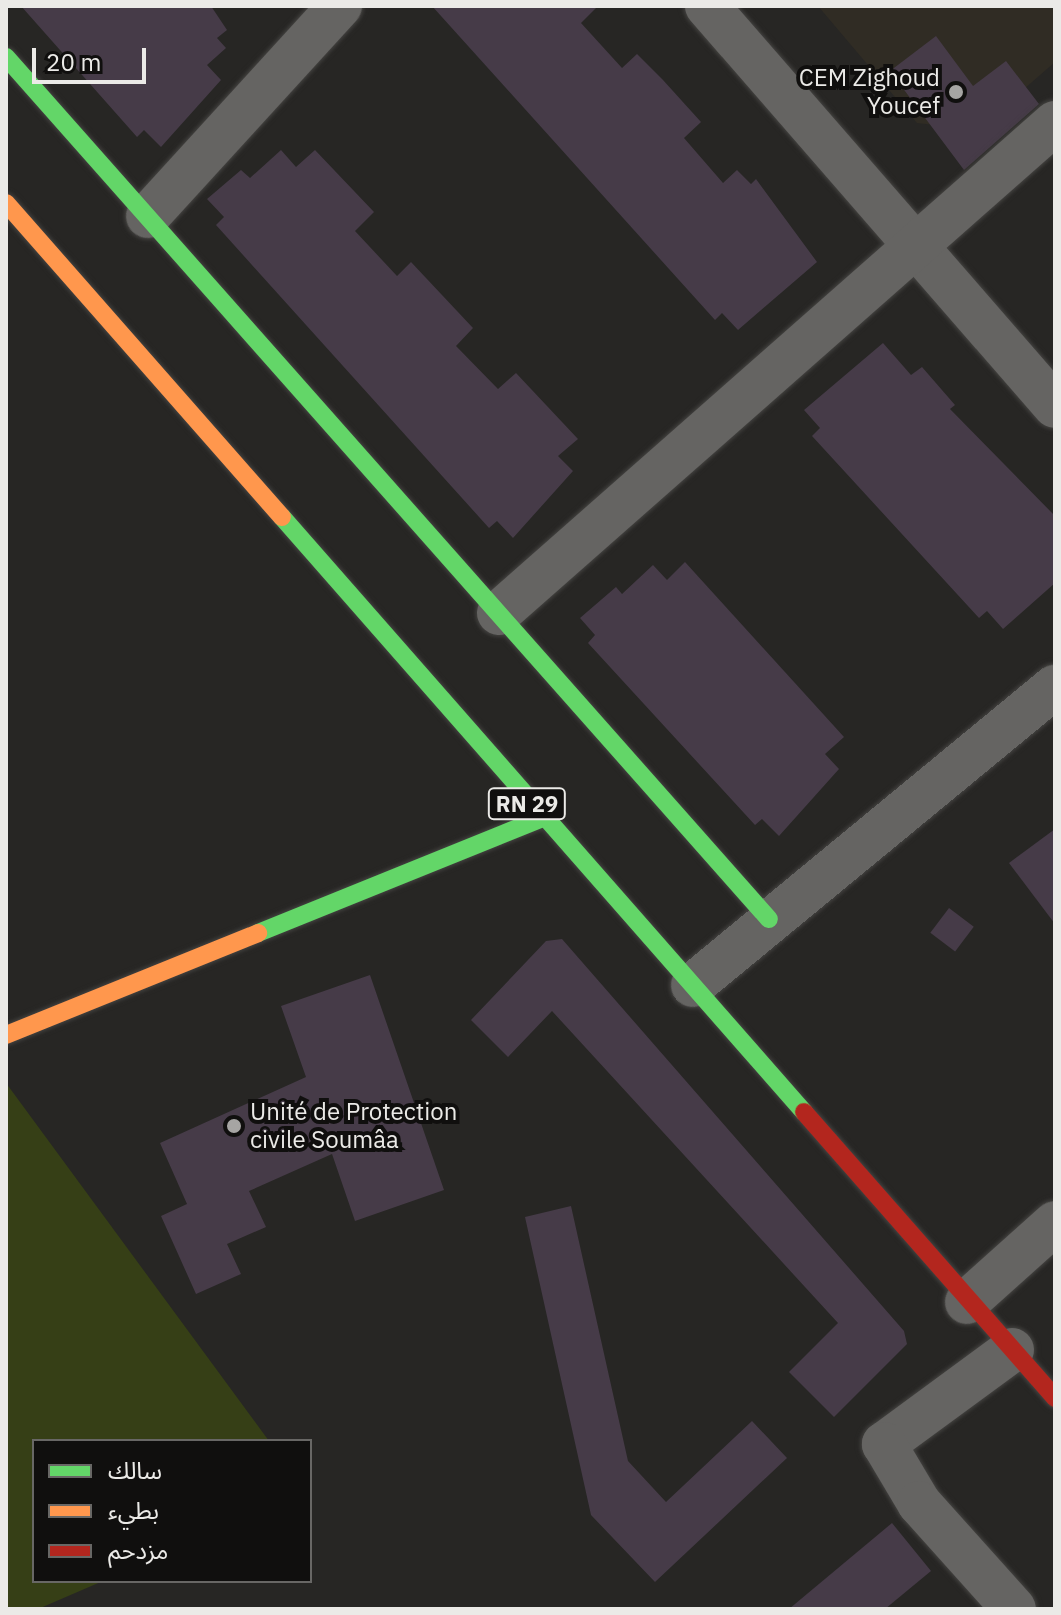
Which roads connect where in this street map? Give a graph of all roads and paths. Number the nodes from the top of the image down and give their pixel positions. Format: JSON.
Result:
{"nodes":[{"id":1,"x":340,"y":6,"type":"edge"},
{"id":2,"x":707,"y":6,"type":"edge"},
{"id":3,"x":6,"y":57,"type":"edge"},
{"id":4,"x":1055,"y":123,"type":"edge"},
{"id":5,"x":6,"y":203,"type":"edge"},
{"id":6,"x":148,"y":216,"type":"junction"},
{"id":7,"x":918,"y":245,"type":"junction"},
{"id":8,"x":1055,"y":406,"type":"edge"},
{"id":9,"x":499,"y":613,"type":"junction"},
{"id":10,"x":1055,"y":687,"type":"edge"},
{"id":11,"x":540,"y":819,"type":"junction"},
{"id":12,"x":769,"y":919,"type":"junction"},
{"id":13,"x":693,"y":985,"type":"junction"},
{"id":14,"x":6,"y":1035,"type":"edge"},
{"id":15,"x":1055,"y":1223,"type":"edge"},
{"id":16,"x":967,"y":1302,"type":"junction"},
{"id":17,"x":1012,"y":1350,"type":"junction"},
{"id":18,"x":1055,"y":1398,"type":"edge"},
{"id":19,"x":991,"y":1601,"type":"edge"}],
"edges":[{"from":1,"to":6,"type":"street"},
{"from":2,"to":7,"type":"street"},
{"from":3,"to":6,"type":"main road"},
{"from":4,"to":7,"type":"street"},
{"from":5,"to":11,"type":"main road","number":"RN 29"},
{"from":6,"to":9,"type":"main road"},
{"from":7,"to":8,"type":"street"},
{"from":7,"to":9,"type":"street"},
{"from":9,"to":12,"type":"main road"},
{"from":10,"to":12,"type":"street"},
{"from":11,"to":13,"type":"main road","number":"RN 29"},
{"from":11,"to":14,"type":"main road"},
{"from":12,"to":13,"type":"street"},
{"from":13,"to":16,"type":"main road","number":"RN 29"},
{"from":15,"to":16,"type":"street"},
{"from":16,"to":17,"type":"main road","number":"RN 29"},
{"from":17,"to":18,"type":"main road","number":"RN 29"},
{"from":17,"to":19,"type":"street"}]}
